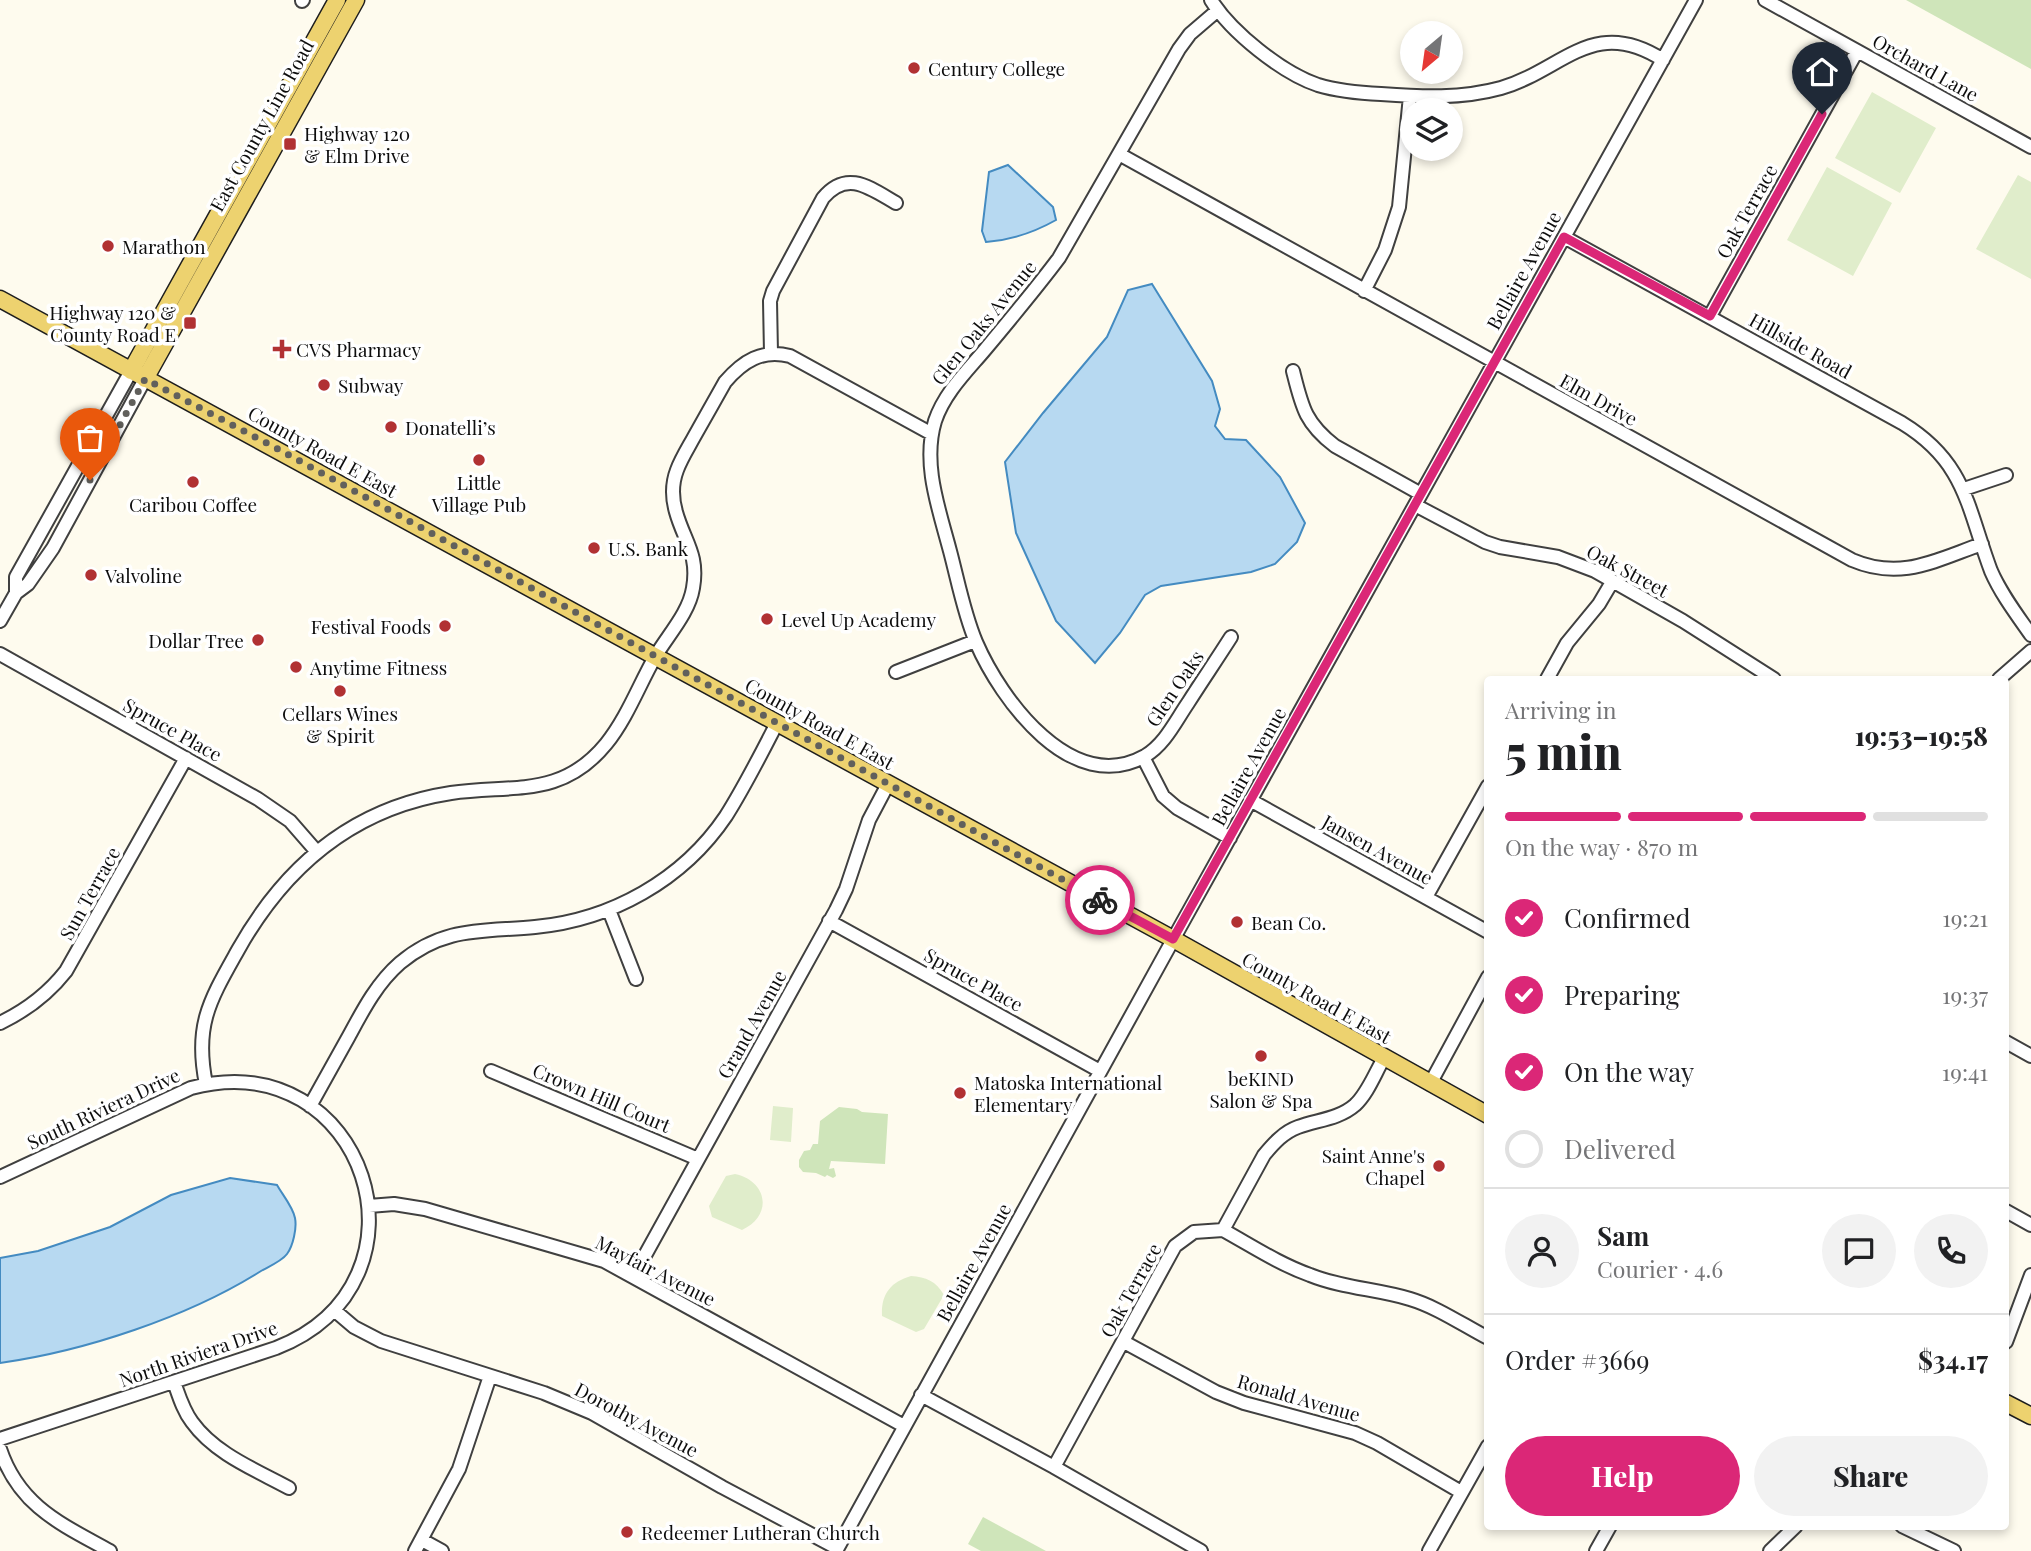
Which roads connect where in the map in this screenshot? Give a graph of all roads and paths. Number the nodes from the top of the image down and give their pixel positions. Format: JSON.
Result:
{"nodes":[{"id":1,"x":337,"y":0,"type":"edge"},
{"id":2,"x":356,"y":0,"type":"edge"},
{"id":3,"x":1696,"y":0,"type":"edge"},
{"id":4,"x":1765,"y":0,"type":"edge"},
{"id":5,"x":1215,"y":5,"type":"edge"},
{"id":6,"x":1857,"y":51,"type":"junction"},
{"id":7,"x":1663,"y":60,"type":"junction"},
{"id":8,"x":1410,"y":96,"type":"junction"},
{"id":9,"x":2031,"y":147,"type":"edge"},
{"id":10,"x":1119,"y":153,"type":"junction"},
{"id":11,"x":896,"y":203,"type":"dead end"},
{"id":12,"x":1564,"y":237,"type":"junction"},
{"id":13,"x":1364,"y":290,"type":"junction"},
{"id":14,"x":0,"y":299,"type":"edge"},
{"id":15,"x":1710,"y":316,"type":"junction"},
{"id":16,"x":771,"y":353,"type":"junction"},
{"id":17,"x":1494,"y":363,"type":"junction"},
{"id":18,"x":1293,"y":372,"type":"dead end"},
{"id":19,"x":138,"y":375,"type":"junction"},
{"id":20,"x":932,"y":434,"type":"junction"},
{"id":21,"x":2006,"y":475,"type":"dead end"},
{"id":22,"x":1964,"y":489,"type":"junction"},
{"id":23,"x":1418,"y":499,"type":"junction"},
{"id":24,"x":1982,"y":544,"type":"junction"},
{"id":25,"x":1612,"y":582,"type":"junction"},
{"id":26,"x":16,"y":593,"type":"junction"},
{"id":27,"x":0,"y":621,"type":"edge"},
{"id":28,"x":2031,"y":635,"type":"edge"},
{"id":29,"x":1231,"y":637,"type":"dead end"},
{"id":30,"x":975,"y":640,"type":"junction"},
{"id":31,"x":2031,"y":651,"type":"edge"},
{"id":32,"x":0,"y":654,"type":"edge"},
{"id":33,"x":656,"y":657,"type":"junction"},
{"id":34,"x":896,"y":672,"type":"dead end"},
{"id":35,"x":1549,"y":676,"type":"edge"},
{"id":36,"x":1769,"y":676,"type":"edge"},
{"id":37,"x":2002,"y":676,"type":"edge"},
{"id":38,"x":778,"y":723,"type":"junction"},
{"id":39,"x":1143,"y":757,"type":"junction"},
{"id":40,"x":186,"y":758,"type":"junction"},
{"id":41,"x":888,"y":783,"type":"junction"},
{"id":42,"x":1484,"y":793,"type":"edge"},
{"id":43,"x":1250,"y":800,"type":"junction"},
{"id":44,"x":1230,"y":838,"type":"junction"},
{"id":45,"x":317,"y":852,"type":"junction"},
{"id":46,"x":1426,"y":897,"type":"junction"},
{"id":47,"x":609,"y":910,"type":"junction"},
{"id":48,"x":829,"y":921,"type":"junction"},
{"id":49,"x":1484,"y":930,"type":"edge"},
{"id":50,"x":1173,"y":939,"type":"junction"},
{"id":51,"x":636,"y":979,"type":"dead end"},
{"id":52,"x":1484,"y":984,"type":"edge"},
{"id":53,"x":0,"y":1023,"type":"edge"},
{"id":54,"x":2009,"y":1044,"type":"edge"},
{"id":55,"x":2031,"y":1056,"type":"edge"},
{"id":56,"x":1384,"y":1058,"type":"junction"},
{"id":57,"x":491,"y":1071,"type":"dead end"},
{"id":58,"x":1100,"y":1071,"type":"junction"},
{"id":59,"x":206,"y":1084,"type":"junction"},
{"id":60,"x":1430,"y":1084,"type":"junction"},
{"id":61,"x":310,"y":1106,"type":"junction"},
{"id":62,"x":1484,"y":1113,"type":"edge"},
{"id":63,"x":698,"y":1159,"type":"junction"},
{"id":64,"x":0,"y":1177,"type":"edge"},
{"id":65,"x":369,"y":1206,"type":"junction"},
{"id":66,"x":2009,"y":1213,"type":"edge"},
{"id":67,"x":2031,"y":1225,"type":"edge"},
{"id":68,"x":1223,"y":1230,"type":"junction"},
{"id":69,"x":2031,"y":1275,"type":"edge"},
{"id":70,"x":633,"y":1277,"type":"junction"},
{"id":71,"x":334,"y":1310,"type":"junction"},
{"id":72,"x":2009,"y":1334,"type":"edge"},
{"id":73,"x":1484,"y":1336,"type":"edge"},
{"id":74,"x":1124,"y":1342,"type":"junction"},
{"id":75,"x":490,"y":1376,"type":"junction"},
{"id":76,"x":174,"y":1382,"type":"junction"},
{"id":77,"x":922,"y":1395,"type":"junction"},
{"id":78,"x":2009,"y":1405,"type":"edge"},
{"id":79,"x":2031,"y":1416,"type":"edge"},
{"id":80,"x":904,"y":1426,"type":"junction"},
{"id":81,"x":0,"y":1439,"type":"edge"},
{"id":82,"x":0,"y":1449,"type":"edge"},
{"id":83,"x":1484,"y":1453,"type":"edge"},
{"id":84,"x":1054,"y":1467,"type":"junction"},
{"id":85,"x":289,"y":1488,"type":"dead end"},
{"id":86,"x":1461,"y":1492,"type":"junction"},
{"id":87,"x":1608,"y":1530,"type":"edge"},
{"id":88,"x":1792,"y":1530,"type":"edge"},
{"id":89,"x":1910,"y":1530,"type":"edge"},
{"id":90,"x":418,"y":1545,"type":"edge"},
{"id":91,"x":836,"y":1549,"type":"edge"},
{"id":92,"x":110,"y":1551,"type":"edge"},
{"id":93,"x":442,"y":1551,"type":"edge"},
{"id":94,"x":1201,"y":1551,"type":"edge"},
{"id":95,"x":1429,"y":1551,"type":"edge"},
{"id":96,"x":1596,"y":1551,"type":"edge"},
{"id":97,"x":1770,"y":1551,"type":"edge"},
{"id":98,"x":1954,"y":1551,"type":"edge"}],
"edges":[{"from":1,"to":19,"type":"main road","name":"East County Line Road"},
{"from":2,"to":19,"type":"main road","name":"East County Line Road"},
{"from":3,"to":7,"type":"street","name":"Bellaire Avenue"},
{"from":4,"to":6,"type":"street","name":"Orchard Lane"},
{"from":5,"to":8,"type":"street"},
{"from":5,"to":10,"type":"street","name":"Glen Oaks Avenue"},
{"from":6,"to":9,"type":"street","name":"Orchard Lane"},
{"from":6,"to":15,"type":"street","name":"Oak Terrace"},
{"from":7,"to":8,"type":"street"},
{"from":7,"to":12,"type":"street","name":"Bellaire Avenue"},
{"from":8,"to":13,"type":"street"},
{"from":10,"to":13,"type":"street","name":"Elm Drive"},
{"from":10,"to":20,"type":"street","name":"Glen Oaks Avenue"},
{"from":11,"to":16,"type":"street"},
{"from":12,"to":15,"type":"street","name":"Hillside Road"},
{"from":12,"to":17,"type":"street","name":"Bellaire Avenue"},
{"from":13,"to":17,"type":"street","name":"Elm Drive"},
{"from":14,"to":19,"type":"main road","name":"County Road E East"},
{"from":15,"to":22,"type":"street","name":"Hillside Road"},
{"from":16,"to":20,"type":"street"},
{"from":16,"to":33,"type":"street"},
{"from":17,"to":23,"type":"street","name":"Bellaire Avenue"},
{"from":17,"to":24,"type":"street","name":"Elm Drive"},
{"from":18,"to":23,"type":"street","name":"Oak Street"},
{"from":19,"to":26,"type":"street","name":"East County Line Road"},
{"from":19,"to":26,"type":"street","name":"East County Line Road"},
{"from":19,"to":33,"type":"main road","name":"County Road E East"},
{"from":20,"to":30,"type":"street","name":"Glen Oaks Avenue"},
{"from":21,"to":22,"type":"street"},
{"from":22,"to":24,"type":"street","name":"Hillside Road"},
{"from":23,"to":25,"type":"street","name":"Oak Street"},
{"from":23,"to":43,"type":"street","name":"Bellaire Avenue"},
{"from":24,"to":28,"type":"street"},
{"from":25,"to":35,"type":"street"},
{"from":25,"to":36,"type":"street","name":"Oak Street"},
{"from":26,"to":27,"type":"street"},
{"from":29,"to":39,"type":"street","name":"Glen Oaks"},
{"from":30,"to":34,"type":"street"},
{"from":30,"to":39,"type":"street","name":"Glen Oaks Avenue"},
{"from":31,"to":37,"type":"street"},
{"from":32,"to":40,"type":"street","name":"Spruce Place"},
{"from":33,"to":38,"type":"main road","name":"County Road E East"},
{"from":33,"to":45,"type":"street"},
{"from":38,"to":41,"type":"main road","name":"County Road E East"},
{"from":38,"to":47,"type":"street"},
{"from":39,"to":44,"type":"street"},
{"from":40,"to":45,"type":"street","name":"Spruce Place"},
{"from":40,"to":53,"type":"street","name":"Sun Terrace"},
{"from":41,"to":48,"type":"street","name":"Grand Avenue"},
{"from":41,"to":50,"type":"main road","name":"County Road E East"},
{"from":42,"to":46,"type":"street"},
{"from":43,"to":44,"type":"street","name":"Bellaire Avenue"},
{"from":43,"to":46,"type":"street","name":"Jansen Avenue"},
{"from":44,"to":50,"type":"street","name":"Bellaire Avenue"},
{"from":45,"to":59,"type":"street"},
{"from":46,"to":49,"type":"street","name":"Jansen Avenue"},
{"from":47,"to":51,"type":"street"},
{"from":47,"to":61,"type":"street"},
{"from":48,"to":58,"type":"street","name":"Spruce Place"},
{"from":48,"to":63,"type":"street","name":"Grand Avenue"},
{"from":50,"to":56,"type":"main road","name":"County Road E East"},
{"from":50,"to":58,"type":"street","name":"Bellaire Avenue"},
{"from":52,"to":60,"type":"street"},
{"from":54,"to":55,"type":"street"},
{"from":56,"to":60,"type":"main road","name":"County Road E East"},
{"from":56,"to":68,"type":"street"},
{"from":57,"to":63,"type":"street","name":"Crown Hill Court"},
{"from":58,"to":77,"type":"street","name":"Bellaire Avenue"},
{"from":59,"to":61,"type":"street","name":"South Riviera Drive"},
{"from":59,"to":64,"type":"street","name":"South Riviera Drive"},
{"from":60,"to":62,"type":"main road","name":"County Road E East"},
{"from":61,"to":65,"type":"street","name":"South Riviera Drive"},
{"from":63,"to":70,"type":"street","name":"Grand Avenue"},
{"from":65,"to":70,"type":"street","name":"Mayfair Avenue"},
{"from":65,"to":71,"type":"street","name":"North Riviera Drive"},
{"from":66,"to":67,"type":"street"},
{"from":68,"to":73,"type":"street"},
{"from":68,"to":74,"type":"street","name":"Oak Terrace"},
{"from":69,"to":72,"type":"street"},
{"from":70,"to":80,"type":"street","name":"Mayfair Avenue"},
{"from":71,"to":75,"type":"street","name":"Dorothy Avenue"},
{"from":71,"to":76,"type":"street","name":"North Riviera Drive"},
{"from":74,"to":84,"type":"street","name":"Oak Terrace"},
{"from":74,"to":86,"type":"street","name":"Ronald Avenue"},
{"from":75,"to":90,"type":"street"},
{"from":75,"to":91,"type":"street","name":"Dorothy Avenue"},
{"from":76,"to":81,"type":"street","name":"North Riviera Drive"},
{"from":76,"to":85,"type":"street"},
{"from":77,"to":80,"type":"street","name":"Bellaire Avenue"},
{"from":77,"to":84,"type":"street"},
{"from":78,"to":79,"type":"main road"},
{"from":80,"to":91,"type":"street","name":"Bellaire Avenue"},
{"from":82,"to":92,"type":"street"},
{"from":83,"to":86,"type":"street"},
{"from":84,"to":94,"type":"street"},
{"from":86,"to":95,"type":"street"},
{"from":87,"to":96,"type":"street"},
{"from":88,"to":97,"type":"street"},
{"from":89,"to":98,"type":"street"},
{"from":90,"to":93,"type":"street"}]}
